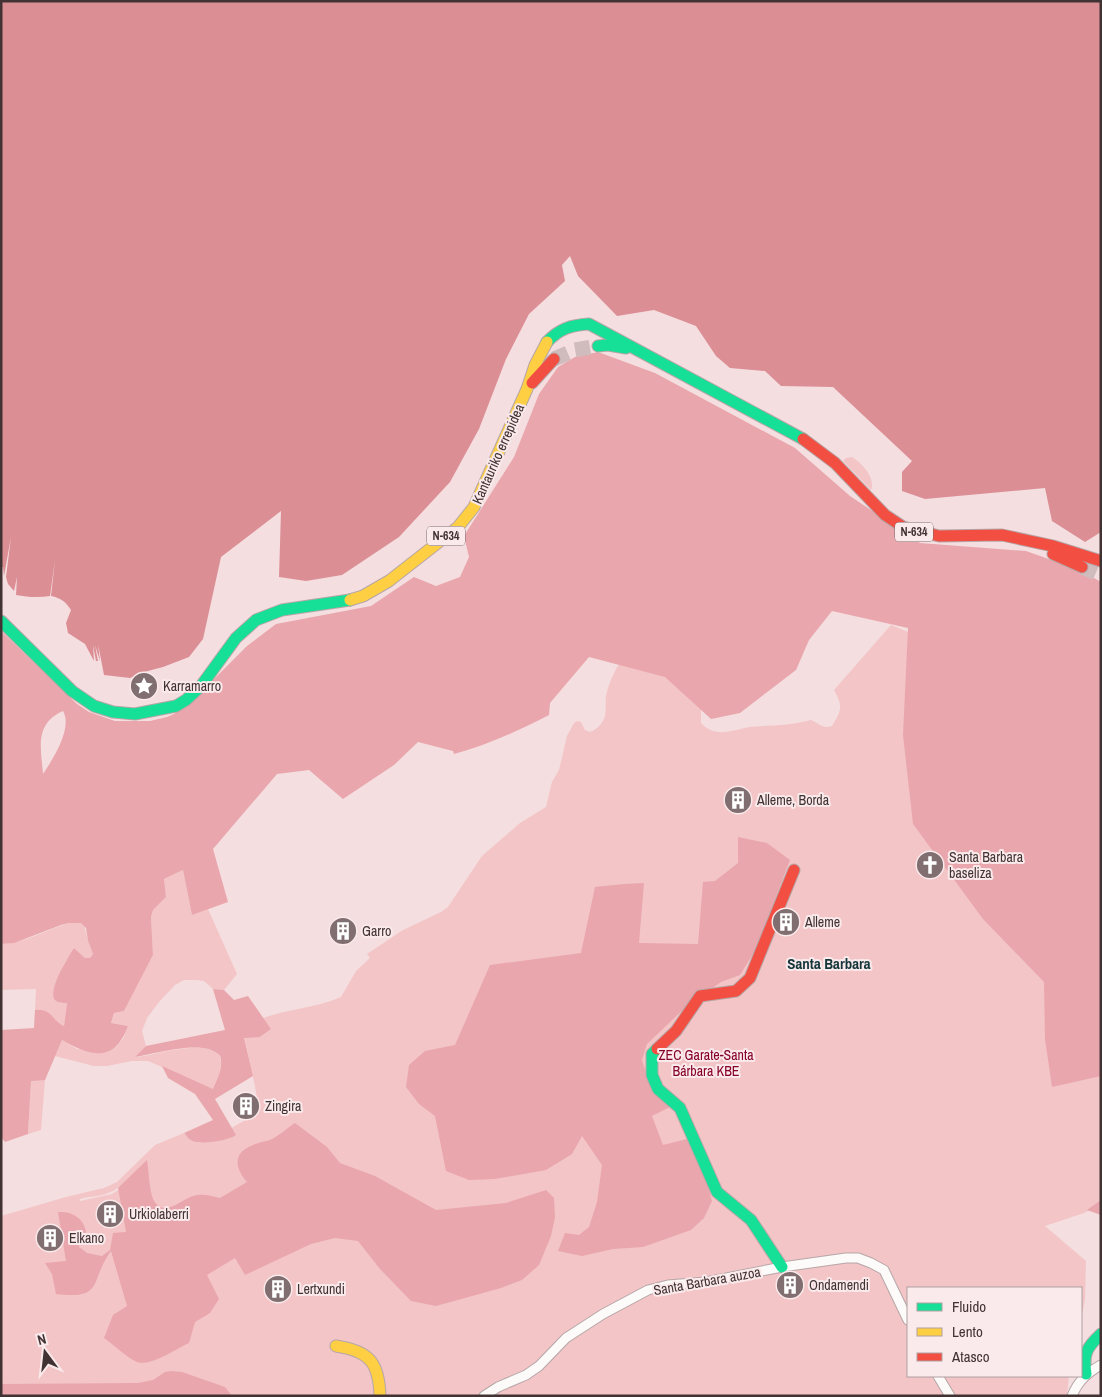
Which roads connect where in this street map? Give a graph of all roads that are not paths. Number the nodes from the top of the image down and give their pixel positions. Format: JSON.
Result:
{"nodes":[{"id":1,"x":598,"y":346,"type":"tunnel mouth"},
{"id":2,"x":644,"y":352,"type":"junction"},
{"id":3,"x":554,"y":359,"type":"tunnel mouth"},
{"id":4,"x":527,"y":390,"type":"junction"},
{"id":5,"x":1019,"y":539,"type":"junction"},
{"id":6,"x":1101,"y":561,"type":"edge"},
{"id":7,"x":1082,"y":567,"type":"tunnel mouth"},
{"id":8,"x":1,"y":621,"type":"edge"},
{"id":9,"x":794,"y":870,"type":"dead end"},
{"id":10,"x":782,"y":1267,"type":"junction"},
{"id":11,"x":907,"y":1318,"type":"edge"},
{"id":12,"x":1101,"y":1334,"type":"edge"},
{"id":13,"x":336,"y":1346,"type":"dead end"},
{"id":14,"x":1101,"y":1365,"type":"edge"},
{"id":15,"x":1086,"y":1374,"type":"junction"},
{"id":16,"x":939,"y":1377,"type":"edge"},
{"id":17,"x":380,"y":1396,"type":"edge"},
{"id":18,"x":484,"y":1396,"type":"edge"},
{"id":19,"x":950,"y":1396,"type":"edge"},
{"id":20,"x":1072,"y":1396,"type":"edge"}],
"edges":[{"from":1,"to":2,"type":"main road","number":"N-634"},
{"from":2,"to":4,"type":"main road","number":"N-634"},
{"from":2,"to":5,"type":"main road","number":"N-634"},
{"from":3,"to":4,"type":"main road","number":"N-634"},
{"from":4,"to":8,"type":"main road","name":"Kantauriko errepidea","number":"N-634"},
{"from":5,"to":6,"type":"main road","number":"N-634"},
{"from":5,"to":7,"type":"main road","number":"N-634"},
{"from":9,"to":10,"type":"main road","name":"Santa Barbara auzoa"},
{"from":10,"to":11,"type":"street","name":"Santa Barbara auzoa"},
{"from":10,"to":18,"type":"street","name":"Santa Barbara auzoa"},
{"from":12,"to":15,"type":"main road"},
{"from":13,"to":17,"type":"main road"},
{"from":14,"to":15,"type":"street"},
{"from":15,"to":20,"type":"street"},
{"from":16,"to":19,"type":"street"}]}
